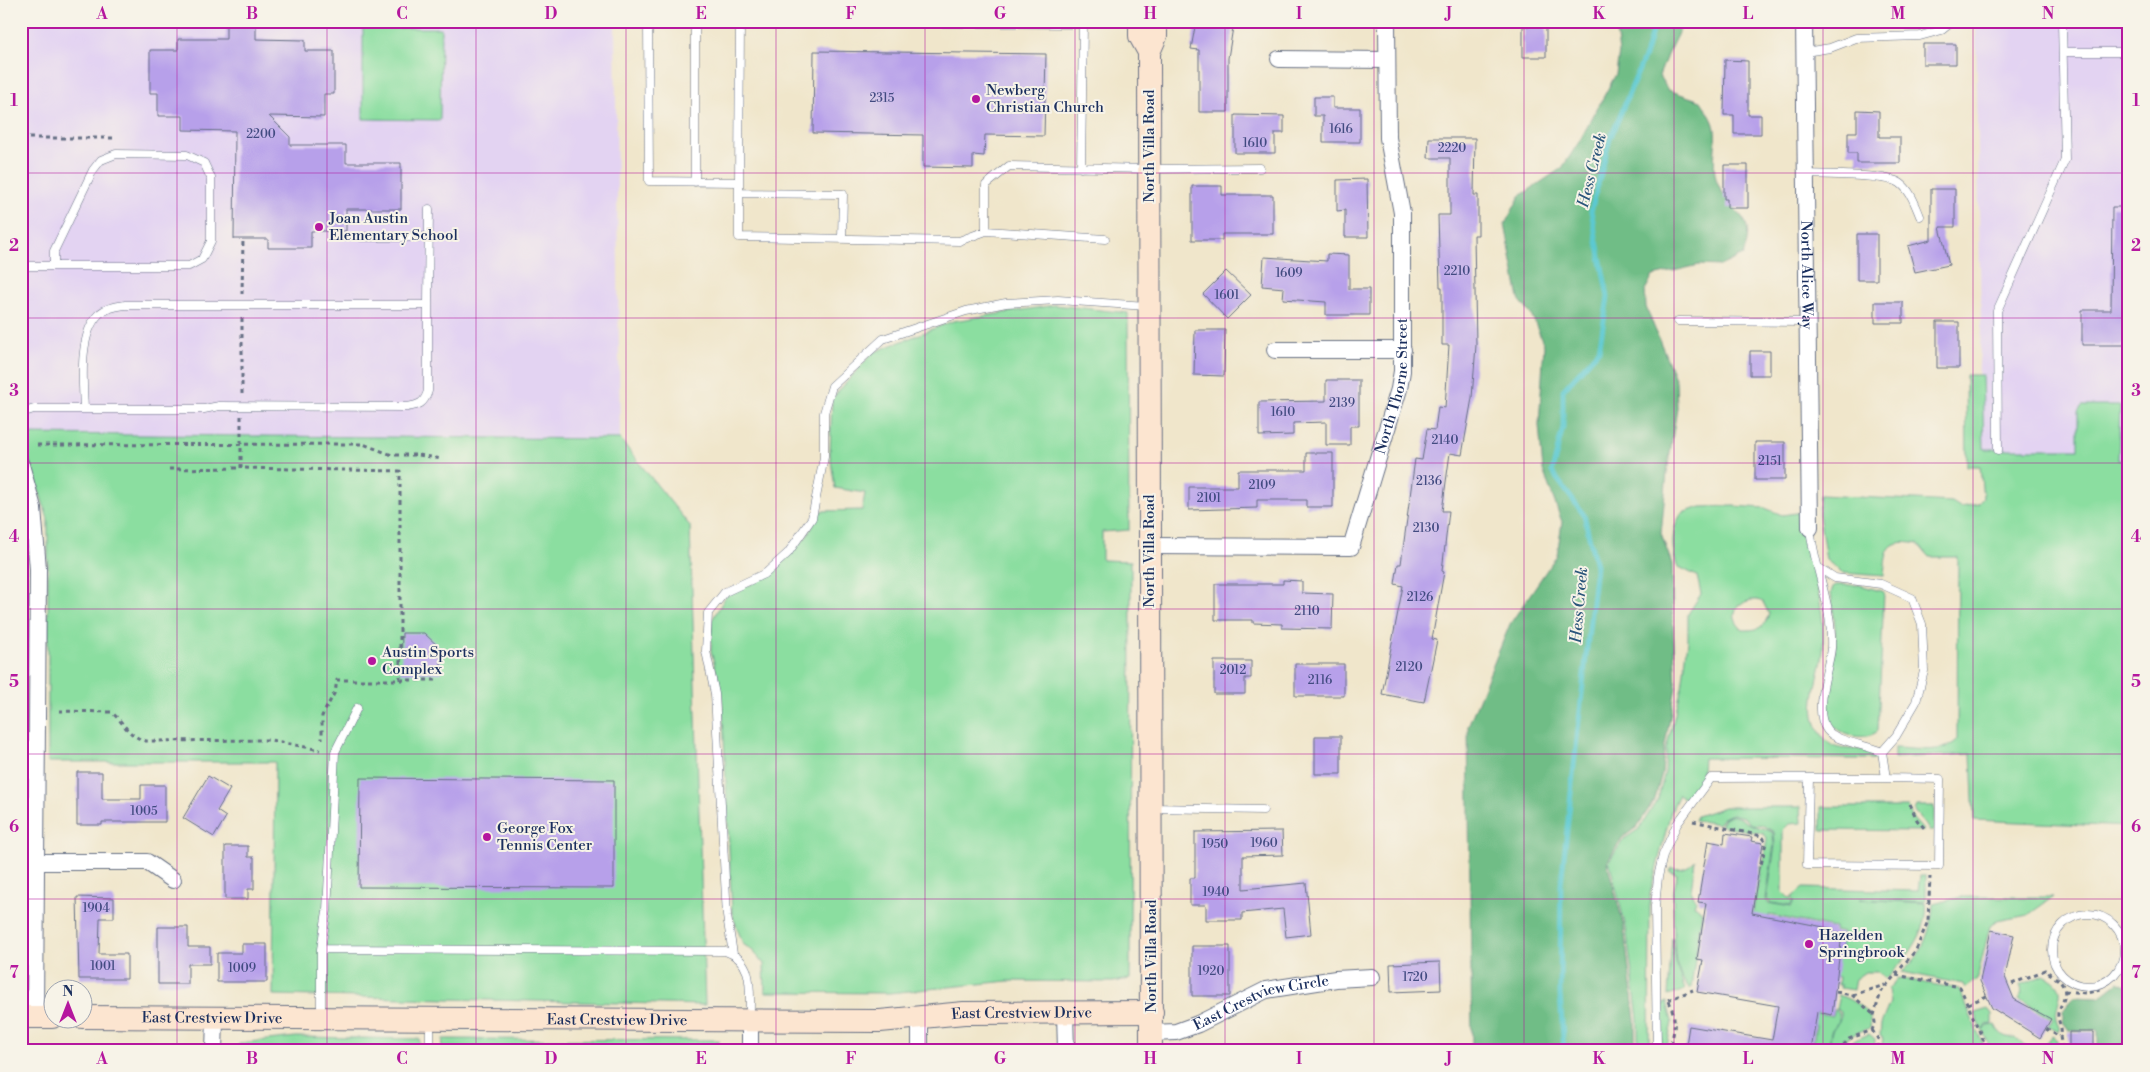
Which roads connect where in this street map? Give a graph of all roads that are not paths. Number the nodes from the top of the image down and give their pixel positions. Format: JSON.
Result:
{"nodes":[{"id":1,"x":648,"y":21,"type":"edge"},
{"id":2,"x":695,"y":21,"type":"edge"},
{"id":3,"x":731,"y":21,"type":"edge"},
{"id":4,"x":740,"y":21,"type":"edge"},
{"id":5,"x":1140,"y":21,"type":"edge"},
{"id":6,"x":1156,"y":21,"type":"edge"},
{"id":7,"x":1387,"y":21,"type":"edge"},
{"id":8,"x":1804,"y":21,"type":"edge"},
{"id":9,"x":1953,"y":21,"type":"edge"},
{"id":10,"x":2062,"y":21,"type":"edge"},
{"id":11,"x":862,"y":22,"type":"edge"},
{"id":12,"x":1149,"y":52,"type":"junction"},
{"id":13,"x":1804,"y":52,"type":"junction"},
{"id":14,"x":2063,"y":52,"type":"junction"},
{"id":15,"x":2129,"y":52,"type":"edge"},
{"id":16,"x":1279,"y":59,"type":"dead end"},
{"id":17,"x":1387,"y":60,"type":"junction"},
{"id":18,"x":1081,"y":168,"type":"junction"},
{"id":19,"x":1260,"y":168,"type":"dead end"},
{"id":20,"x":1149,"y":169,"type":"junction"},
{"id":21,"x":1806,"y":174,"type":"junction"},
{"id":22,"x":695,"y":182,"type":"junction"},
{"id":23,"x":739,"y":182,"type":"junction"},
{"id":24,"x":739,"y":193,"type":"junction"},
{"id":25,"x":429,"y":209,"type":"dead end"},
{"id":26,"x":1920,"y":216,"type":"dead end"},
{"id":27,"x":986,"y":231,"type":"junction"},
{"id":28,"x":362,"y":237,"type":"dead end"},
{"id":29,"x":428,"y":237,"type":"junction"},
{"id":30,"x":842,"y":239,"type":"junction"},
{"id":31,"x":1105,"y":239,"type":"dead end"},
{"id":32,"x":21,"y":266,"type":"edge"},
{"id":33,"x":54,"y":266,"type":"junction"},
{"id":34,"x":428,"y":305,"type":"junction"},
{"id":35,"x":1149,"y":306,"type":"junction"},
{"id":36,"x":1678,"y":321,"type":"dead end"},
{"id":37,"x":1808,"y":322,"type":"junction"},
{"id":38,"x":1275,"y":350,"type":"dead end"},
{"id":39,"x":1403,"y":350,"type":"junction"},
{"id":40,"x":84,"y":409,"type":"junction"},
{"id":41,"x":21,"y":413,"type":"edge"},
{"id":42,"x":1998,"y":450,"type":"dead end"},
{"id":43,"x":21,"y":465,"type":"edge"},
{"id":44,"x":1810,"y":528,"type":"joint"},
{"id":45,"x":1149,"y":546,"type":"junction"},
{"id":46,"x":1818,"y":568,"type":"junction"},
{"id":47,"x":357,"y":708,"type":"dead end"},
{"id":48,"x":1882,"y":752,"type":"junction"},
{"id":49,"x":1808,"y":778,"type":"junction"},
{"id":50,"x":1886,"y":778,"type":"junction"},
{"id":51,"x":1149,"y":808,"type":"junction"},
{"id":52,"x":1263,"y":810,"type":"dead end"},
{"id":53,"x":29,"y":862,"type":"edge"},
{"id":54,"x":173,"y":880,"type":"dead end"},
{"id":55,"x":2119,"y":930,"type":"junction"},
{"id":56,"x":2129,"y":930,"type":"edge"},
{"id":57,"x":320,"y":949,"type":"junction"},
{"id":58,"x":733,"y":954,"type":"junction"},
{"id":59,"x":1372,"y":977,"type":"dead end"},
{"id":60,"x":1065,"y":1012,"type":"junction"},
{"id":61,"x":36,"y":1017,"type":"edge"},
{"id":62,"x":92,"y":1017,"type":"edge"},
{"id":63,"x":920,"y":1017,"type":"junction"},
{"id":64,"x":321,"y":1018,"type":"junction"},
{"id":65,"x":430,"y":1018,"type":"junction"},
{"id":66,"x":215,"y":1019,"type":"junction"},
{"id":67,"x":750,"y":1020,"type":"junction"},
{"id":68,"x":1151,"y":1032,"type":"edge"},
{"id":69,"x":214,"y":1051,"type":"edge"},
{"id":70,"x":430,"y":1051,"type":"edge"},
{"id":71,"x":750,"y":1051,"type":"edge"},
{"id":72,"x":920,"y":1051,"type":"edge"},
{"id":73,"x":1066,"y":1051,"type":"edge"},
{"id":74,"x":1657,"y":1051,"type":"edge"}],
"edges":[{"from":1,"to":22,"type":"lane"},
{"from":2,"to":22,"type":"lane"},
{"from":3,"to":4,"type":"lane"},
{"from":4,"to":11,"type":"lane"},
{"from":4,"to":23,"type":"lane"},
{"from":5,"to":12,"type":"street","name":"North Villa Road"},
{"from":6,"to":12,"type":"street","name":"North Villa Road"},
{"from":7,"to":17,"type":"street","name":"North Thorne Street"},
{"from":8,"to":13,"type":"street","name":"North Alice Way"},
{"from":9,"to":13,"type":"lane"},
{"from":10,"to":14,"type":"lane"},
{"from":11,"to":18,"type":"lane"},
{"from":12,"to":20,"type":"street","name":"North Villa Road"},
{"from":13,"to":21,"type":"street","name":"North Alice Way"},
{"from":14,"to":15,"type":"lane"},
{"from":14,"to":42,"type":"lane"},
{"from":16,"to":17,"type":"street"},
{"from":17,"to":39,"type":"street","name":"North Thorne Street"},
{"from":18,"to":20,"type":"lane"},
{"from":18,"to":27,"type":"lane"},
{"from":19,"to":20,"type":"lane"},
{"from":20,"to":35,"type":"street","name":"North Villa Road"},
{"from":21,"to":26,"type":"lane"},
{"from":21,"to":37,"type":"street","name":"North Alice Way"},
{"from":22,"to":23,"type":"lane"},
{"from":23,"to":24,"type":"lane"},
{"from":24,"to":30,"type":"lane"},
{"from":24,"to":30,"type":"lane"},
{"from":25,"to":29,"type":"lane"},
{"from":27,"to":30,"type":"lane"},
{"from":27,"to":31,"type":"lane"},
{"from":28,"to":29,"type":"lane"},
{"from":29,"to":34,"type":"lane"},
{"from":32,"to":33,"type":"lane"},
{"from":33,"to":33,"type":"lane"},
{"from":34,"to":40,"type":"lane"},
{"from":34,"to":40,"type":"lane"},
{"from":35,"to":45,"type":"street","name":"North Villa Road"},
{"from":35,"to":58,"type":"lane"},
{"from":36,"to":37,"type":"lane"},
{"from":37,"to":44,"type":"street","name":"North Alice Way"},
{"from":38,"to":39,"type":"street"},
{"from":39,"to":45,"type":"street","name":"North Thorne Street"},
{"from":40,"to":41,"type":"lane"},
{"from":43,"to":53,"type":"street"},
{"from":44,"to":46,"type":"lane"},
{"from":45,"to":51,"type":"street","name":"North Villa Road"},
{"from":46,"to":48,"type":"lane"},
{"from":46,"to":48,"type":"lane"},
{"from":47,"to":57,"type":"lane"},
{"from":48,"to":50,"type":"lane"},
{"from":49,"to":50,"type":"lane"},
{"from":49,"to":50,"type":"lane"},
{"from":49,"to":74,"type":"lane"},
{"from":51,"to":52,"type":"lane"},
{"from":51,"to":68,"type":"street","name":"North Villa Road"},
{"from":53,"to":54,"type":"street"},
{"from":53,"to":61,"type":"street"},
{"from":55,"to":55,"type":"lane"},
{"from":55,"to":56,"type":"lane"},
{"from":57,"to":58,"type":"lane"},
{"from":57,"to":64,"type":"lane"},
{"from":58,"to":67,"type":"lane"},
{"from":59,"to":68,"type":"street","name":"East Crestview Circle"},
{"from":60,"to":63,"type":"street","name":"East Crestview Drive"},
{"from":60,"to":68,"type":"street","name":"East Crestview Drive"},
{"from":60,"to":73,"type":"street"},
{"from":62,"to":66,"type":"street","name":"East Crestview Drive"},
{"from":63,"to":67,"type":"street","name":"East Crestview Drive"},
{"from":63,"to":72,"type":"street"},
{"from":64,"to":65,"type":"street","name":"East Crestview Drive"},
{"from":64,"to":66,"type":"street","name":"East Crestview Drive"},
{"from":65,"to":67,"type":"street","name":"East Crestview Drive"},
{"from":65,"to":70,"type":"lane"},
{"from":66,"to":69,"type":"street"},
{"from":67,"to":71,"type":"street"}]}
